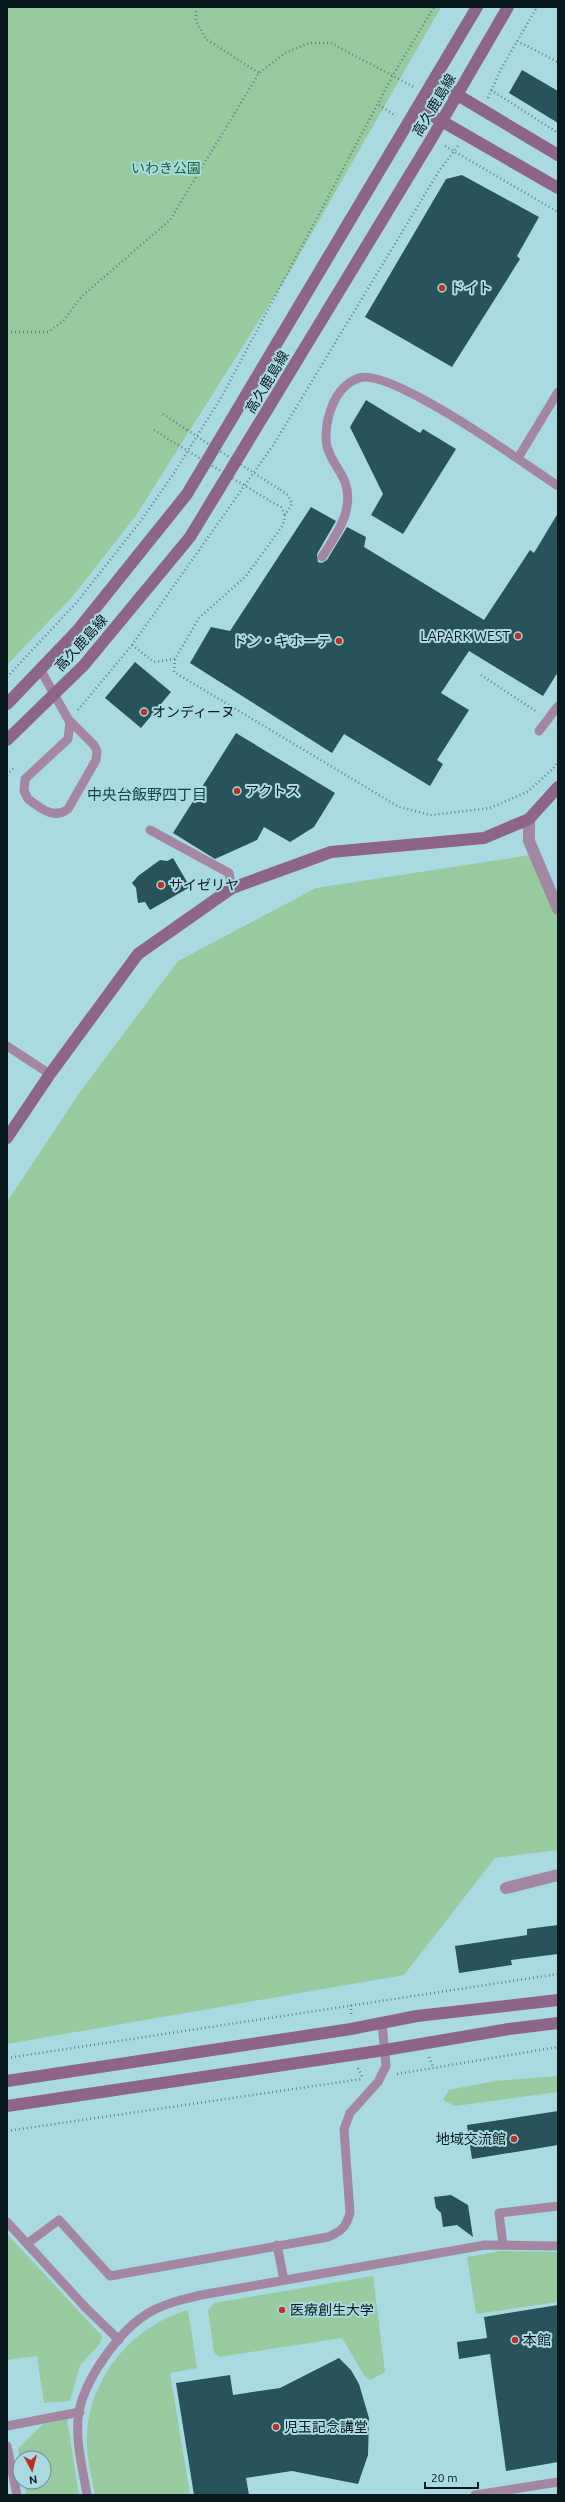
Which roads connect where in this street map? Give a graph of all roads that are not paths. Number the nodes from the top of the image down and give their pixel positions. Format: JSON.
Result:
{"nodes":[{"id":1,"x":478,"y":7,"type":"edge"},
{"id":2,"x":508,"y":7,"type":"edge"},
{"id":3,"x":434,"y":80,"type":"junction"},
{"id":4,"x":458,"y":94,"type":"junction"},
{"id":5,"x":419,"y":108,"type":"junction"},
{"id":6,"x":442,"y":121,"type":"junction"},
{"id":7,"x":558,"y":155,"type":"edge"},
{"id":8,"x":558,"y":188,"type":"edge"},
{"id":9,"x":558,"y":392,"type":"edge"},
{"id":10,"x":518,"y":458,"type":"junction"},
{"id":11,"x":558,"y":486,"type":"edge"},
{"id":12,"x":322,"y":557,"type":"dead end"},
{"id":13,"x":40,"y":670,"type":"junction"},
{"id":14,"x":54,"y":694,"type":"junction"},
{"id":15,"x":7,"y":704,"type":"edge"},
{"id":16,"x":558,"y":706,"type":"edge"},
{"id":17,"x":70,"y":722,"type":"junction"},
{"id":18,"x":539,"y":731,"type":"dead end"},
{"id":19,"x":7,"y":740,"type":"edge"},
{"id":20,"x":558,"y":787,"type":"edge"},
{"id":21,"x":529,"y":820,"type":"junction"},
{"id":22,"x":150,"y":830,"type":"dead end"},
{"id":23,"x":553,"y":883,"type":"edge"},
{"id":24,"x":232,"y":888,"type":"junction"},
{"id":25,"x":558,"y":909,"type":"edge"},
{"id":26,"x":7,"y":1046,"type":"edge"},
{"id":27,"x":50,"y":1074,"type":"junction"},
{"id":28,"x":7,"y":1138,"type":"edge"},
{"id":29,"x":558,"y":1875,"type":"edge"},
{"id":30,"x":506,"y":1888,"type":"dead end"},
{"id":31,"x":558,"y":2000,"type":"edge"},
{"id":32,"x":382,"y":2023,"type":"junction"},
{"id":33,"x":558,"y":2023,"type":"edge"},
{"id":34,"x":385,"y":2050,"type":"junction"},
{"id":35,"x":7,"y":2081,"type":"edge"},
{"id":36,"x":7,"y":2106,"type":"edge"},
{"id":37,"x":558,"y":2206,"type":"edge"},
{"id":38,"x":7,"y":2222,"type":"edge"},
{"id":39,"x":28,"y":2244,"type":"junction"},
{"id":40,"x":277,"y":2245,"type":"junction"},
{"id":41,"x":503,"y":2245,"type":"junction"},
{"id":42,"x":558,"y":2246,"type":"edge"},
{"id":43,"x":284,"y":2280,"type":"junction"},
{"id":44,"x":119,"y":2340,"type":"junction"},
{"id":45,"x":80,"y":2412,"type":"junction"},
{"id":46,"x":7,"y":2426,"type":"edge"},
{"id":47,"x":7,"y":2446,"type":"edge"},
{"id":48,"x":558,"y":2482,"type":"edge"},
{"id":49,"x":17,"y":2495,"type":"edge"},
{"id":50,"x":87,"y":2495,"type":"edge"},
{"id":51,"x":475,"y":2495,"type":"edge"}],
"edges":[{"from":1,"to":3,"type":"street","name":"高久鹿島線"},
{"from":2,"to":4,"type":"street","name":"高久鹿島線"},
{"from":3,"to":4,"type":"street"},
{"from":3,"to":5,"type":"street","name":"高久鹿島線"},
{"from":4,"to":6,"type":"street","name":"高久鹿島線"},
{"from":4,"to":7,"type":"street"},
{"from":5,"to":6,"type":"street"},
{"from":5,"to":13,"type":"street","name":"高久鹿島線"},
{"from":6,"to":8,"type":"street"},
{"from":6,"to":14,"type":"street","name":"高久鹿島線"},
{"from":9,"to":10,"type":"lane"},
{"from":10,"to":11,"type":"lane"},
{"from":10,"to":12,"type":"lane"},
{"from":13,"to":14,"type":"lane"},
{"from":13,"to":15,"type":"street","name":"高久鹿島線"},
{"from":14,"to":17,"type":"lane"},
{"from":14,"to":19,"type":"street","name":"高久鹿島線"},
{"from":16,"to":18,"type":"lane"},
{"from":17,"to":17,"type":"lane"},
{"from":20,"to":21,"type":"street"},
{"from":21,"to":23,"type":"street"},
{"from":21,"to":24,"type":"street"},
{"from":22,"to":24,"type":"lane"},
{"from":23,"to":25,"type":"street"},
{"from":24,"to":27,"type":"street"},
{"from":26,"to":27,"type":"lane"},
{"from":27,"to":28,"type":"street"},
{"from":29,"to":30,"type":"street"},
{"from":31,"to":32,"type":"street"},
{"from":32,"to":34,"type":"lane"},
{"from":32,"to":35,"type":"street"},
{"from":33,"to":34,"type":"street"},
{"from":34,"to":36,"type":"street"},
{"from":34,"to":40,"type":"lane"},
{"from":37,"to":41,"type":"lane"},
{"from":38,"to":39,"type":"lane"},
{"from":39,"to":40,"type":"lane"},
{"from":39,"to":44,"type":"lane"},
{"from":40,"to":43,"type":"lane"},
{"from":41,"to":42,"type":"lane"},
{"from":41,"to":43,"type":"lane"},
{"from":43,"to":44,"type":"lane"},
{"from":44,"to":45,"type":"lane"},
{"from":45,"to":46,"type":"lane"},
{"from":45,"to":50,"type":"lane"},
{"from":47,"to":49,"type":"lane"},
{"from":48,"to":51,"type":"lane"}]}
